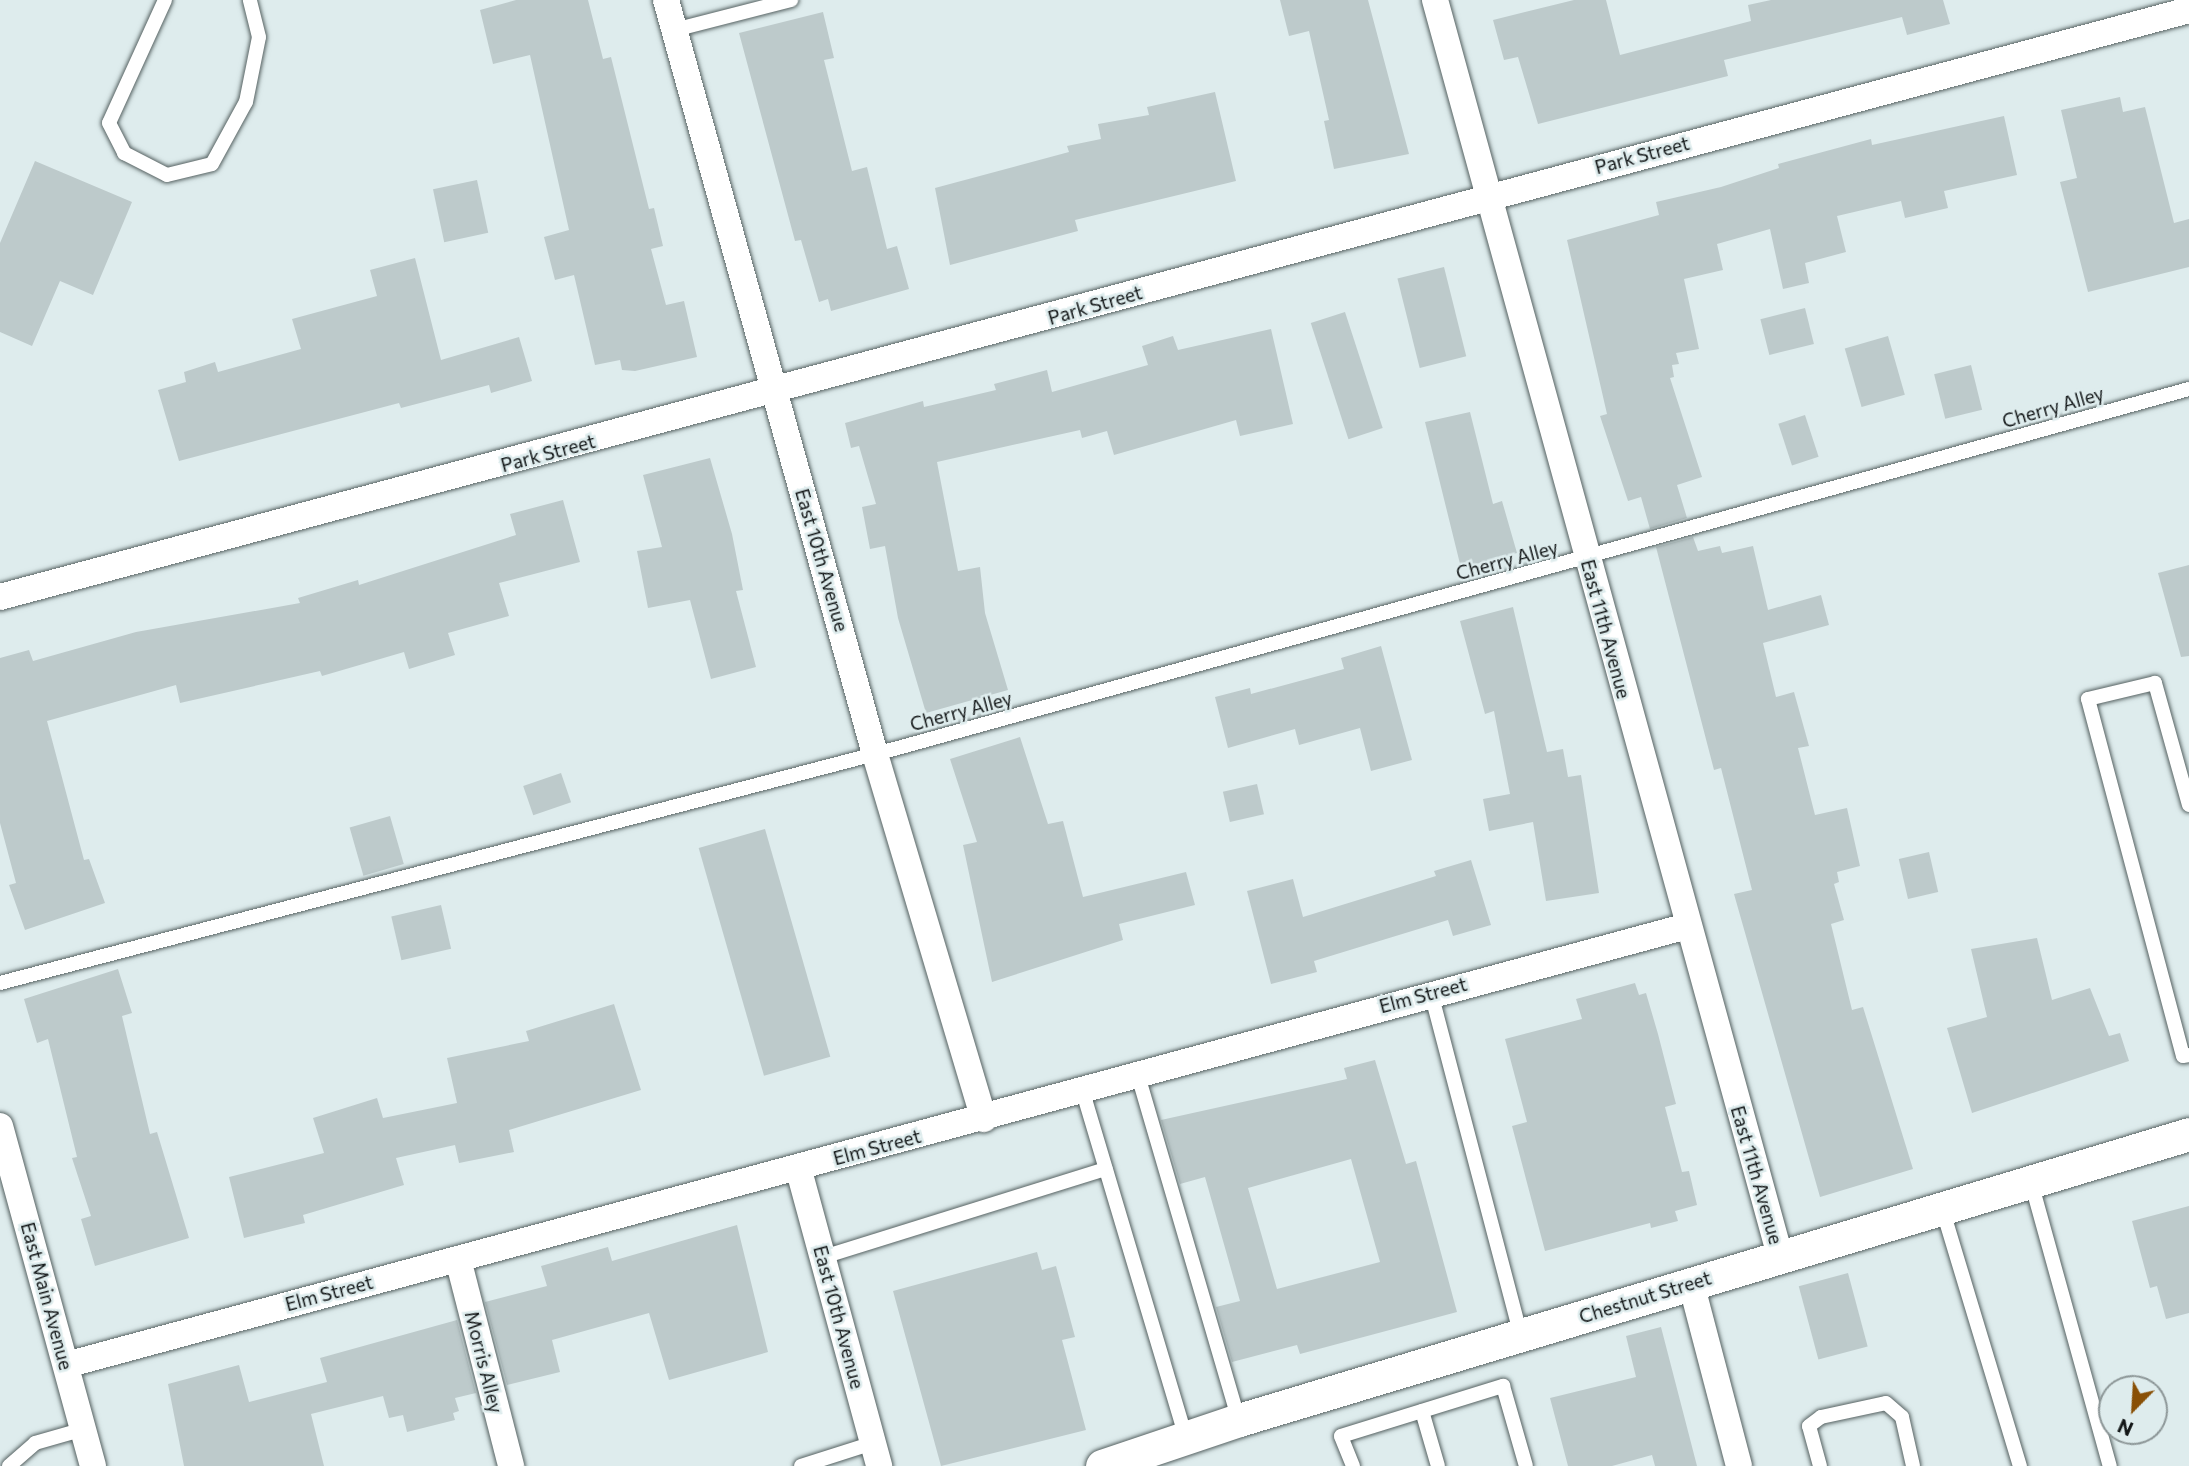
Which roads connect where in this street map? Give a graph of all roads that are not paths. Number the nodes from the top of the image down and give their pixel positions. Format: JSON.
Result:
{"nodes":[{"id":1,"x":165,"y":0,"type":"edge"},
{"id":2,"x":250,"y":0,"type":"edge"},
{"id":3,"x":666,"y":0,"type":"edge"},
{"id":4,"x":791,"y":0,"type":"edge"},
{"id":5,"x":1435,"y":0,"type":"edge"},
{"id":6,"x":2189,"y":10,"type":"edge"},
{"id":7,"x":674,"y":30,"type":"junction"},
{"id":8,"x":1488,"y":195,"type":"junction"},
{"id":9,"x":2189,"y":389,"type":"edge"},
{"id":10,"x":775,"y":393,"type":"junction"},
{"id":11,"x":1587,"y":558,"type":"junction"},
{"id":12,"x":0,"y":597,"type":"edge"},
{"id":13,"x":876,"y":754,"type":"junction"},
{"id":14,"x":2189,"y":805,"type":"edge"},
{"id":15,"x":1686,"y":926,"type":"junction"},
{"id":16,"x":0,"y":983,"type":"edge"},
{"id":17,"x":1431,"y":993,"type":"junction"},
{"id":18,"x":2189,"y":1055,"type":"edge"},
{"id":19,"x":1137,"y":1072,"type":"junction"},
{"id":20,"x":1082,"y":1089,"type":"junction"},
{"id":21,"x":984,"y":1119,"type":"junction"},
{"id":22,"x":0,"y":1126,"type":"edge"},
{"id":23,"x":2189,"y":1134,"type":"edge"},
{"id":24,"x":798,"y":1167,"type":"junction"},
{"id":25,"x":1106,"y":1169,"type":"junction"},
{"id":26,"x":2031,"y":1182,"type":"junction"},
{"id":27,"x":1942,"y":1208,"type":"junction"},
{"id":28,"x":1780,"y":1256,"type":"junction"},
{"id":29,"x":823,"y":1257,"type":"junction"},
{"id":30,"x":458,"y":1259,"type":"junction"},
{"id":31,"x":1690,"y":1283,"type":"junction"},
{"id":32,"x":1521,"y":1336,"type":"junction"},
{"id":33,"x":66,"y":1365,"type":"junction"},
{"id":34,"x":1422,"y":1411,"type":"junction"},
{"id":35,"x":1239,"y":1420,"type":"junction"},
{"id":36,"x":84,"y":1429,"type":"junction"},
{"id":37,"x":1186,"y":1440,"type":"junction"},
{"id":38,"x":876,"y":1455,"type":"edge"},
{"id":39,"x":9,"y":1466,"type":"edge"},
{"id":40,"x":93,"y":1466,"type":"edge"},
{"id":41,"x":511,"y":1466,"type":"edge"},
{"id":42,"x":801,"y":1466,"type":"edge"},
{"id":43,"x":1102,"y":1466,"type":"edge"},
{"id":44,"x":1353,"y":1466,"type":"edge"},
{"id":45,"x":1438,"y":1466,"type":"edge"},
{"id":46,"x":1525,"y":1466,"type":"edge"},
{"id":47,"x":1739,"y":1466,"type":"edge"},
{"id":48,"x":1820,"y":1466,"type":"edge"},
{"id":49,"x":1913,"y":1466,"type":"edge"},
{"id":50,"x":2020,"y":1466,"type":"edge"},
{"id":51,"x":2110,"y":1466,"type":"edge"}],
"edges":[{"from":1,"to":2,"type":"lane"},
{"from":3,"to":7,"type":"street","name":"East 10th Avenue"},
{"from":4,"to":7,"type":"lane"},
{"from":5,"to":8,"type":"street","name":"East 11th Avenue"},
{"from":6,"to":8,"type":"street","name":"Park Street"},
{"from":7,"to":10,"type":"street","name":"East 10th Avenue"},
{"from":8,"to":10,"type":"street","name":"Park Street"},
{"from":8,"to":11,"type":"street","name":"East 11th Avenue"},
{"from":9,"to":11,"type":"lane","name":"Cherry Alley"},
{"from":10,"to":12,"type":"street","name":"Park Street"},
{"from":10,"to":13,"type":"street","name":"East 10th Avenue"},
{"from":11,"to":13,"type":"lane","name":"Cherry Alley"},
{"from":11,"to":15,"type":"street","name":"East 11th Avenue"},
{"from":13,"to":16,"type":"lane","name":"Cherry Alley"},
{"from":13,"to":21,"type":"street","name":"East 10th Avenue"},
{"from":14,"to":18,"type":"lane"},
{"from":15,"to":17,"type":"street","name":"Elm Street"},
{"from":15,"to":28,"type":"street","name":"East 11th Avenue"},
{"from":17,"to":19,"type":"street","name":"Elm Street"},
{"from":17,"to":32,"type":"lane"},
{"from":19,"to":20,"type":"street","name":"Elm Street"},
{"from":19,"to":35,"type":"lane"},
{"from":20,"to":21,"type":"street","name":"Elm Street"},
{"from":20,"to":25,"type":"lane"},
{"from":21,"to":24,"type":"street","name":"Elm Street"},
{"from":22,"to":33,"type":"street","name":"East Main Avenue"},
{"from":23,"to":26,"type":"street","name":"Chestnut Street"},
{"from":24,"to":29,"type":"street","name":"East 10th Avenue"},
{"from":24,"to":30,"type":"street","name":"Elm Street"},
{"from":25,"to":29,"type":"lane"},
{"from":25,"to":37,"type":"lane"},
{"from":26,"to":27,"type":"street","name":"Chestnut Street"},
{"from":26,"to":51,"type":"lane"},
{"from":27,"to":28,"type":"street","name":"Chestnut Street"},
{"from":27,"to":50,"type":"lane"},
{"from":28,"to":31,"type":"street","name":"Chestnut Street"},
{"from":29,"to":38,"type":"street","name":"East 10th Avenue"},
{"from":30,"to":33,"type":"street","name":"Elm Street"},
{"from":30,"to":41,"type":"street","name":"Morris Alley"},
{"from":31,"to":32,"type":"street","name":"Chestnut Street"},
{"from":31,"to":47,"type":"street"},
{"from":32,"to":35,"type":"street","name":"Chestnut Street"},
{"from":33,"to":36,"type":"street","name":"East Main Avenue"},
{"from":34,"to":44,"type":"lane"},
{"from":34,"to":45,"type":"lane"},
{"from":34,"to":46,"type":"lane"},
{"from":35,"to":37,"type":"street","name":"Chestnut Street"},
{"from":36,"to":39,"type":"lane"},
{"from":36,"to":40,"type":"street","name":"East Main Avenue"},
{"from":37,"to":43,"type":"street","name":"Chestnut Street"},
{"from":38,"to":42,"type":"lane"},
{"from":48,"to":49,"type":"lane"}]}
